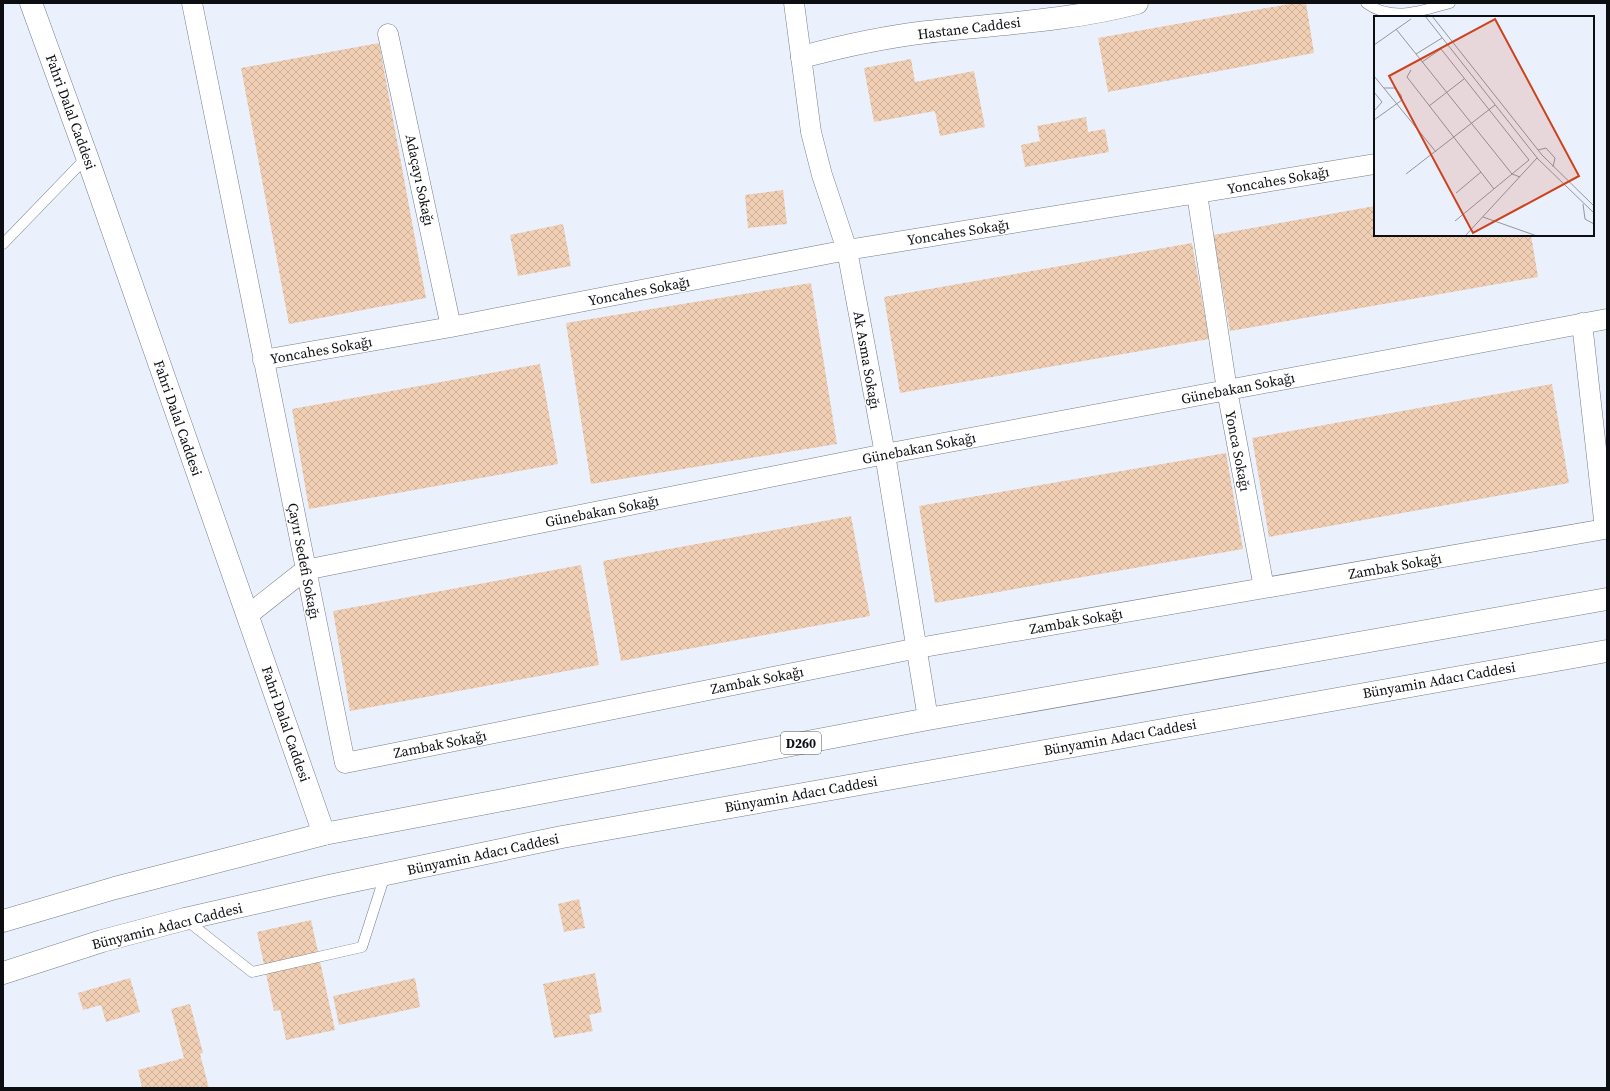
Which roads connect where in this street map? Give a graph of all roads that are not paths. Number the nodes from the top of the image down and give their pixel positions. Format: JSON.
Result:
{"nodes":[{"id":1,"x":31,"y":3,"type":"edge"},
{"id":2,"x":192,"y":3,"type":"edge"},
{"id":3,"x":794,"y":3,"type":"edge"},
{"id":4,"x":1137,"y":3,"type":"edge"},
{"id":5,"x":1366,"y":3,"type":"edge"},
{"id":6,"x":1450,"y":3,"type":"edge"},
{"id":7,"x":388,"y":34,"type":"dead end"},
{"id":8,"x":802,"y":57,"type":"junction"},
{"id":9,"x":87,"y":157,"type":"junction"},
{"id":10,"x":1374,"y":164,"type":"edge"},
{"id":11,"x":1197,"y":194,"type":"junction"},
{"id":12,"x":3,"y":244,"type":"edge"},
{"id":13,"x":847,"y":250,"type":"junction"},
{"id":14,"x":1607,"y":319,"type":"edge"},
{"id":15,"x":1582,"y":324,"type":"junction"},
{"id":16,"x":451,"y":327,"type":"junction"},
{"id":17,"x":263,"y":360,"type":"junction"},
{"id":18,"x":1227,"y":390,"type":"junction"},
{"id":19,"x":884,"y":454,"type":"junction"},
{"id":20,"x":305,"y":570,"type":"junction"},
{"id":21,"x":1264,"y":588,"type":"junction"},
{"id":22,"x":1607,"y":599,"type":"edge"},
{"id":23,"x":248,"y":615,"type":"junction"},
{"id":24,"x":918,"y":648,"type":"junction"},
{"id":25,"x":1607,"y":651,"type":"edge"},
{"id":26,"x":928,"y":719,"type":"junction"},
{"id":27,"x":345,"y":762,"type":"joint"},
{"id":28,"x":324,"y":834,"type":"junction"},
{"id":29,"x":385,"y":874,"type":"junction"},
{"id":30,"x":185,"y":920,"type":"junction"},
{"id":31,"x":3,"y":921,"type":"edge"},
{"id":32,"x":3,"y":973,"type":"edge"}],
"edges":[{"from":1,"to":9,"type":"main road","name":"Fahri Dalal Caddesi"},
{"from":2,"to":17,"type":"street","name":"Yoncahes Sokağı"},
{"from":3,"to":8,"type":"street","name":"Ak Asma Sokağı"},
{"from":4,"to":8,"type":"main road","name":"Hastane Caddesi"},
{"from":5,"to":6,"type":"lane"},
{"from":7,"to":16,"type":"street","name":"Adaçayı Sokağı"},
{"from":8,"to":13,"type":"street","name":"Ak Asma Sokağı"},
{"from":9,"to":12,"type":"lane"},
{"from":9,"to":23,"type":"main road","name":"Fahri Dalal Caddesi"},
{"from":10,"to":11,"type":"street","name":"Yoncahes Sokağı"},
{"from":11,"to":13,"type":"street","name":"Yoncahes Sokağı"},
{"from":11,"to":18,"type":"street","name":"Yonca Sokağı"},
{"from":13,"to":16,"type":"street","name":"Yoncahes Sokağı"},
{"from":13,"to":19,"type":"street","name":"Ak Asma Sokağı"},
{"from":14,"to":15,"type":"street","name":"Günebakan Sokağı"},
{"from":15,"to":18,"type":"street","name":"Günebakan Sokağı"},
{"from":15,"to":21,"type":"street","name":"Zambak Sokağı"},
{"from":16,"to":17,"type":"street","name":"Yoncahes Sokağı"},
{"from":17,"to":20,"type":"street","name":"Çayır Sedefi Sokağı"},
{"from":18,"to":19,"type":"street","name":"Günebakan Sokağı"},
{"from":18,"to":21,"type":"street","name":"Yonca Sokağı"},
{"from":19,"to":20,"type":"street","name":"Günebakan Sokağı"},
{"from":19,"to":24,"type":"street","name":"Ak Asma Sokağı"},
{"from":20,"to":23,"type":"street","name":"Günebakan Sokağı"},
{"from":20,"to":27,"type":"street","name":"Çayır Sedefi Sokağı"},
{"from":21,"to":24,"type":"street","name":"Zambak Sokağı"},
{"from":22,"to":26,"type":"main road","number":"D260"},
{"from":23,"to":28,"type":"main road","name":"Fahri Dalal Caddesi"},
{"from":24,"to":26,"type":"street","name":"Ak Asma Sokağı"},
{"from":24,"to":27,"type":"street","name":"Zambak Sokağı"},
{"from":25,"to":29,"type":"main road","name":"Bünyamin Adacı Caddesi"},
{"from":26,"to":28,"type":"main road","number":"D260"},
{"from":28,"to":31,"type":"main road","number":"D260"},
{"from":29,"to":30,"type":"main road","name":"Bünyamin Adacı Caddesi"},
{"from":29,"to":30,"type":"lane"},
{"from":30,"to":32,"type":"main road","name":"Bünyamin Adacı Caddesi"}]}
